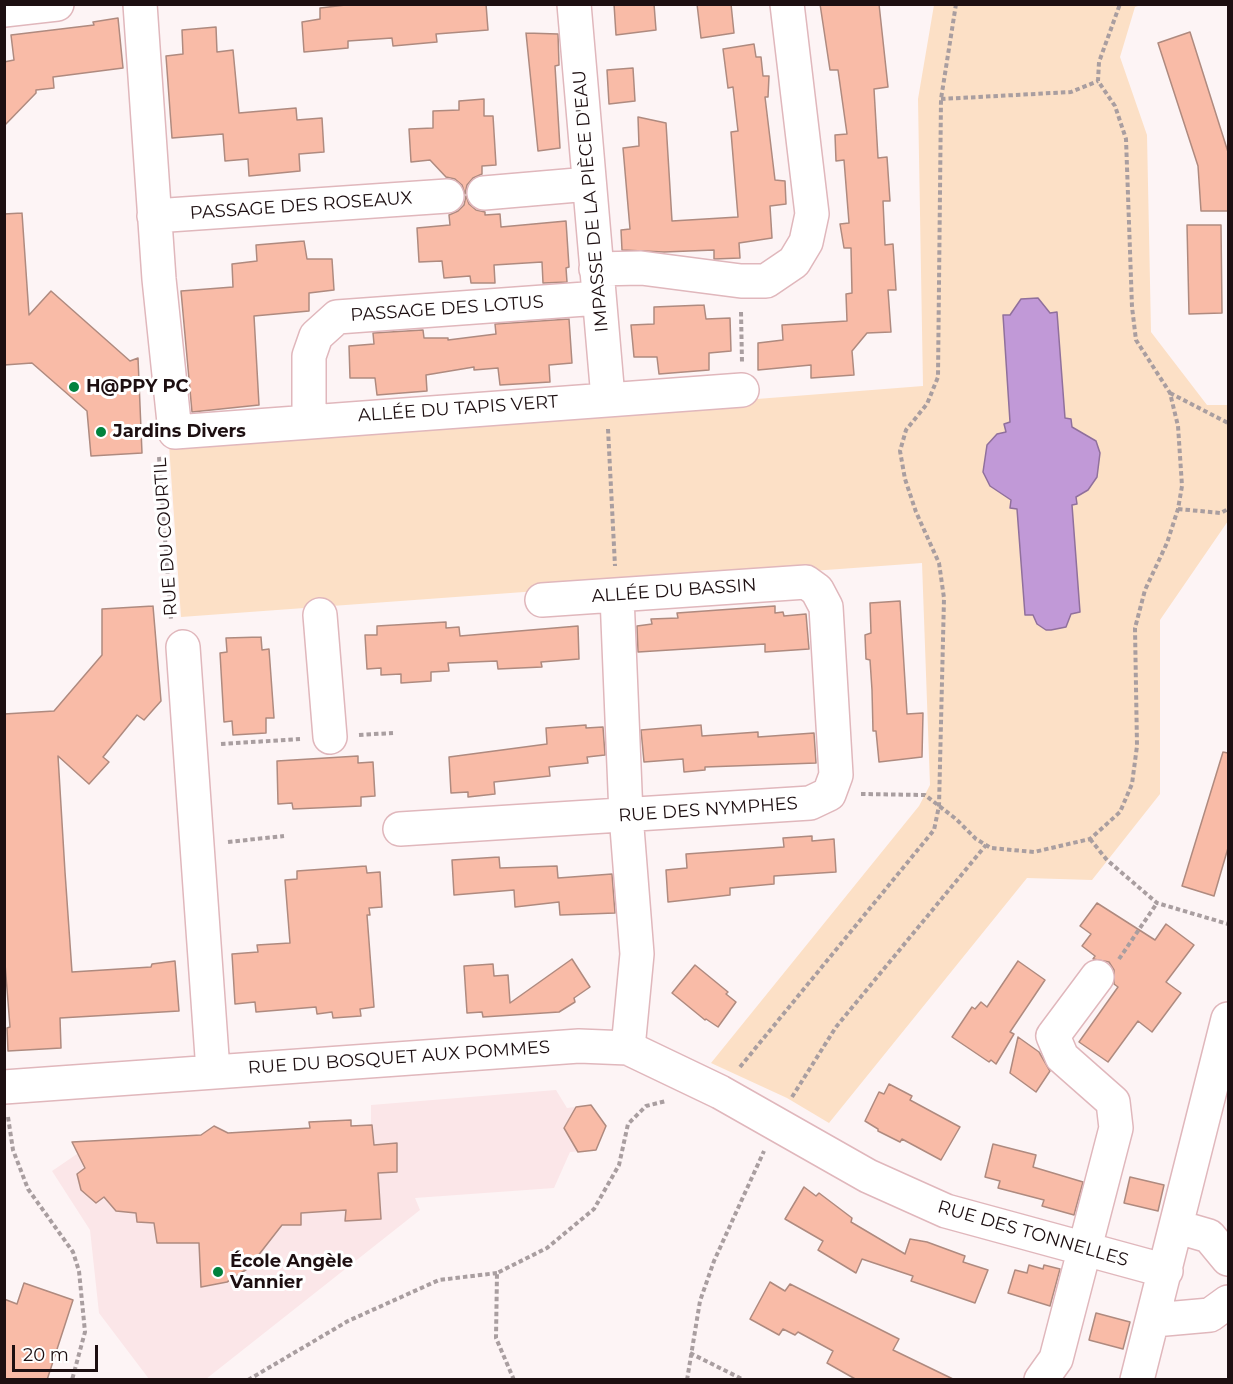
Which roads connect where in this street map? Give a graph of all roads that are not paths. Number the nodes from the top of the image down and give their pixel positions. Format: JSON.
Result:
{"nodes":[{"id":1,"x":57,"y":4,"type":"edge"},
{"id":2,"x":140,"y":4,"type":"edge"},
{"id":3,"x":574,"y":4,"type":"edge"},
{"id":4,"x":787,"y":4,"type":"edge"},
{"id":5,"x":4,"y":10,"type":"edge"},
{"id":6,"x":589,"y":184,"type":"junction"},
{"id":7,"x":484,"y":193,"type":"dead end"},
{"id":8,"x":447,"y":196,"type":"dead end"},
{"id":9,"x":154,"y":216,"type":"junction"},
{"id":10,"x":597,"y":284,"type":"junction"},
{"id":11,"x":742,"y":390,"type":"road end"},
{"id":12,"x":608,"y":398,"type":"junction"},
{"id":13,"x":309,"y":420,"type":"junction"},
{"id":14,"x":175,"y":432,"type":"joint"},
{"id":15,"x":617,"y":596,"type":"junction"},
{"id":16,"x":542,"y":600,"type":"dead end"},
{"id":17,"x":320,"y":615,"type":"dead end"},
{"id":18,"x":183,"y":647,"type":"road end"},
{"id":19,"x":330,"y":737,"type":"road end"},
{"id":20,"x":829,"y":794,"type":"joint"},
{"id":21,"x":626,"y":815,"type":"junction"},
{"id":22,"x":400,"y":829,"type":"dead end"},
{"id":23,"x":1097,"y":977,"type":"road end"},
{"id":24,"x":1228,"y":1019,"type":"edge"},
{"id":25,"x":628,"y":1048,"type":"junction"},
{"id":26,"x":213,"y":1071,"type":"junction"},
{"id":27,"x":5,"y":1087,"type":"edge"},
{"id":28,"x":776,"y":1124,"type":"joint"},
{"id":29,"x":1178,"y":1227,"type":"junction"},
{"id":30,"x":1084,"y":1249,"type":"junction"},
{"id":31,"x":1228,"y":1259,"type":"edge"},
{"id":32,"x":1166,"y":1271,"type":"junction"},
{"id":33,"x":1228,"y":1302,"type":"edge"},
{"id":34,"x":1154,"y":1320,"type":"junction"},
{"id":35,"x":1041,"y":1380,"type":"edge"},
{"id":36,"x":1137,"y":1380,"type":"edge"}],
"edges":[{"from":1,"to":5,"type":"street"},
{"from":2,"to":9,"type":"street","name":"RUE DU COURTIL"},
{"from":3,"to":6,"type":"street","name":"IMPASSE DE LA PIÈCE D'EAU"},
{"from":4,"to":10,"type":"street","name":"PASSAGE DES LOTUS"},
{"from":6,"to":7,"type":"street"},
{"from":6,"to":10,"type":"street","name":"IMPASSE DE LA PIÈCE D'EAU"},
{"from":8,"to":9,"type":"street","name":"PASSAGE DES ROSEAUX"},
{"from":9,"to":14,"type":"street","name":"RUE DU COURTIL"},
{"from":10,"to":12,"type":"street","name":"IMPASSE DE LA PIÈCE D'EAU"},
{"from":10,"to":13,"type":"street","name":"PASSAGE DES LOTUS"},
{"from":11,"to":12,"type":"street","name":"ALLÉE DU TAPIS VERT"},
{"from":12,"to":13,"type":"street","name":"ALLÉE DU TAPIS VERT"},
{"from":13,"to":14,"type":"street","name":"ALLÉE DU TAPIS VERT"},
{"from":15,"to":16,"type":"street","name":"ALLÉE DU BASSIN"},
{"from":15,"to":20,"type":"street","name":"ALLÉE DU BASSIN"},
{"from":15,"to":21,"type":"street"},
{"from":17,"to":19,"type":"street"},
{"from":18,"to":26,"type":"street"},
{"from":20,"to":21,"type":"street","name":"RUE DES NYMPHES"},
{"from":21,"to":22,"type":"street","name":"RUE DES NYMPHES"},
{"from":21,"to":25,"type":"street"},
{"from":23,"to":30,"type":"street"},
{"from":24,"to":29,"type":"street"},
{"from":25,"to":26,"type":"street","name":"RUE DU BOSQUET AUX POMMES"},
{"from":25,"to":28,"type":"street","name":"RUE DU BOSQUET AUX POMMES"},
{"from":26,"to":27,"type":"street","name":"RUE DU BOSQUET AUX POMMES"},
{"from":28,"to":30,"type":"street","name":"RUE DES TONNELLES"},
{"from":29,"to":31,"type":"street"},
{"from":29,"to":32,"type":"street"},
{"from":30,"to":32,"type":"street","name":"RUE DES TONNELLES"},
{"from":30,"to":35,"type":"street"},
{"from":32,"to":34,"type":"street"},
{"from":33,"to":34,"type":"street"},
{"from":34,"to":36,"type":"street"}]}
